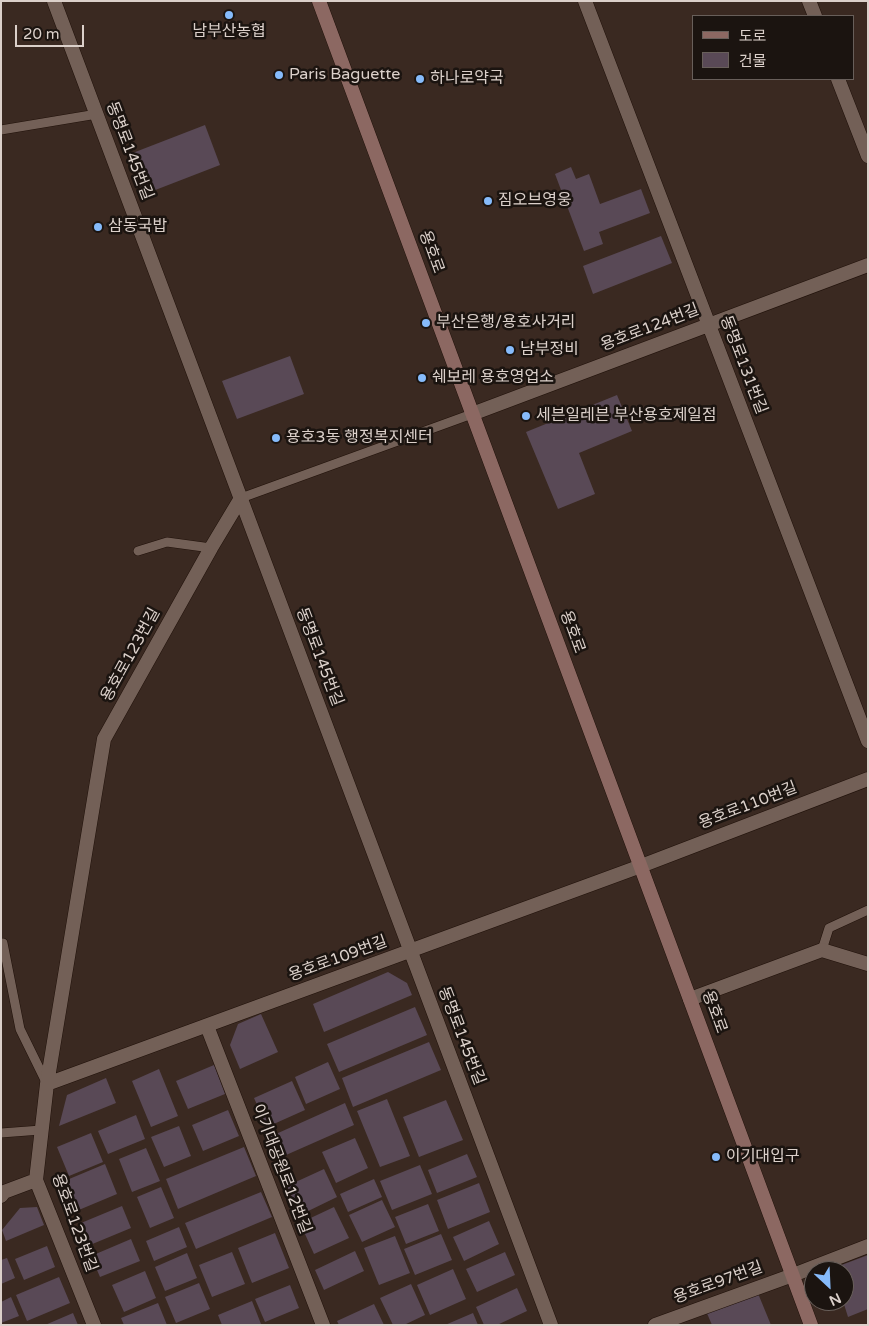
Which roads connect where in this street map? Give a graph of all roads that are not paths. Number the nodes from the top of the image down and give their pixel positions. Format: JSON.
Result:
{"nodes":[{"id":1,"x":54,"y":1,"type":"edge"},
{"id":2,"x":319,"y":1,"type":"edge"},
{"id":3,"x":585,"y":1,"type":"edge"},
{"id":4,"x":809,"y":1,"type":"edge"},
{"id":5,"x":815,"y":15,"type":"edge"},
{"id":6,"x":838,"y":80,"type":"edge"},
{"id":7,"x":97,"y":114,"type":"junction"},
{"id":8,"x":1,"y":130,"type":"edge"},
{"id":9,"x":868,"y":156,"type":"edge"},
{"id":10,"x":868,"y":265,"type":"edge"},
{"id":11,"x":709,"y":325,"type":"junction"},
{"id":12,"x":472,"y":414,"type":"junction"},
{"id":13,"x":241,"y":498,"type":"junction"},
{"id":14,"x":211,"y":548,"type":"junction"},
{"id":15,"x":138,"y":551,"type":"dead end"},
{"id":16,"x":868,"y":741,"type":"edge"},
{"id":17,"x":868,"y":778,"type":"edge"},
{"id":18,"x":641,"y":866,"type":"junction"},
{"id":19,"x":868,"y":910,"type":"edge"},
{"id":20,"x":1,"y":943,"type":"edge"},
{"id":21,"x":822,"y":950,"type":"junction"},
{"id":22,"x":411,"y":951,"type":"junction"},
{"id":23,"x":868,"y":964,"type":"edge"},
{"id":24,"x":690,"y":999,"type":"junction"},
{"id":25,"x":207,"y":1026,"type":"junction"},
{"id":26,"x":47,"y":1084,"type":"junction"},
{"id":27,"x":41,"y":1130,"type":"junction"},
{"id":28,"x":1,"y":1133,"type":"edge"},
{"id":29,"x":36,"y":1180,"type":"junction"},
{"id":30,"x":1,"y":1196,"type":"edge"},
{"id":31,"x":868,"y":1246,"type":"edge"},
{"id":32,"x":793,"y":1275,"type":"junction"},
{"id":33,"x":94,"y":1325,"type":"edge"},
{"id":34,"x":323,"y":1325,"type":"edge"},
{"id":35,"x":551,"y":1325,"type":"edge"},
{"id":36,"x":655,"y":1325,"type":"edge"},
{"id":37,"x":811,"y":1325,"type":"edge"}],
"edges":[{"from":1,"to":7,"type":"street","name":"동명로145번길"},
{"from":2,"to":12,"type":"main road","name":"용호로"},
{"from":3,"to":11,"type":"street","name":"동명로131번길"},
{"from":4,"to":5,"type":"street"},
{"from":6,"to":9,"type":"street"},
{"from":7,"to":8,"type":"lane"},
{"from":7,"to":13,"type":"street","name":"동명로145번길"},
{"from":10,"to":11,"type":"street","name":"용호로124번길"},
{"from":11,"to":12,"type":"street","name":"용호로124번길"},
{"from":11,"to":16,"type":"street","name":"동명로131번길"},
{"from":12,"to":13,"type":"lane"},
{"from":12,"to":18,"type":"main road","name":"용호로"},
{"from":13,"to":14,"type":"street","name":"용호로123번길"},
{"from":13,"to":22,"type":"street","name":"동명로145번길"},
{"from":14,"to":15,"type":"lane"},
{"from":14,"to":26,"type":"street","name":"용호로123번길"},
{"from":17,"to":18,"type":"street","name":"용호로110번길"},
{"from":18,"to":22,"type":"street","name":"용호로109번길"},
{"from":18,"to":24,"type":"main road","name":"용호로"},
{"from":19,"to":21,"type":"lane"},
{"from":20,"to":26,"type":"lane"},
{"from":21,"to":23,"type":"street"},
{"from":21,"to":24,"type":"street"},
{"from":22,"to":25,"type":"street","name":"용호로109번길"},
{"from":22,"to":35,"type":"street","name":"동명로145번길"},
{"from":24,"to":32,"type":"main road","name":"용호로"},
{"from":25,"to":26,"type":"street","name":"용호로109번길"},
{"from":25,"to":34,"type":"street","name":"이기대공원로12번길"},
{"from":26,"to":27,"type":"street","name":"용호로123번길"},
{"from":27,"to":28,"type":"lane"},
{"from":27,"to":29,"type":"street","name":"용호로123번길"},
{"from":29,"to":30,"type":"street"},
{"from":29,"to":33,"type":"street","name":"용호로123번길"},
{"from":31,"to":32,"type":"street"},
{"from":32,"to":36,"type":"street","name":"용호로97번길"},
{"from":32,"to":37,"type":"main road","name":"용호로"}]}
